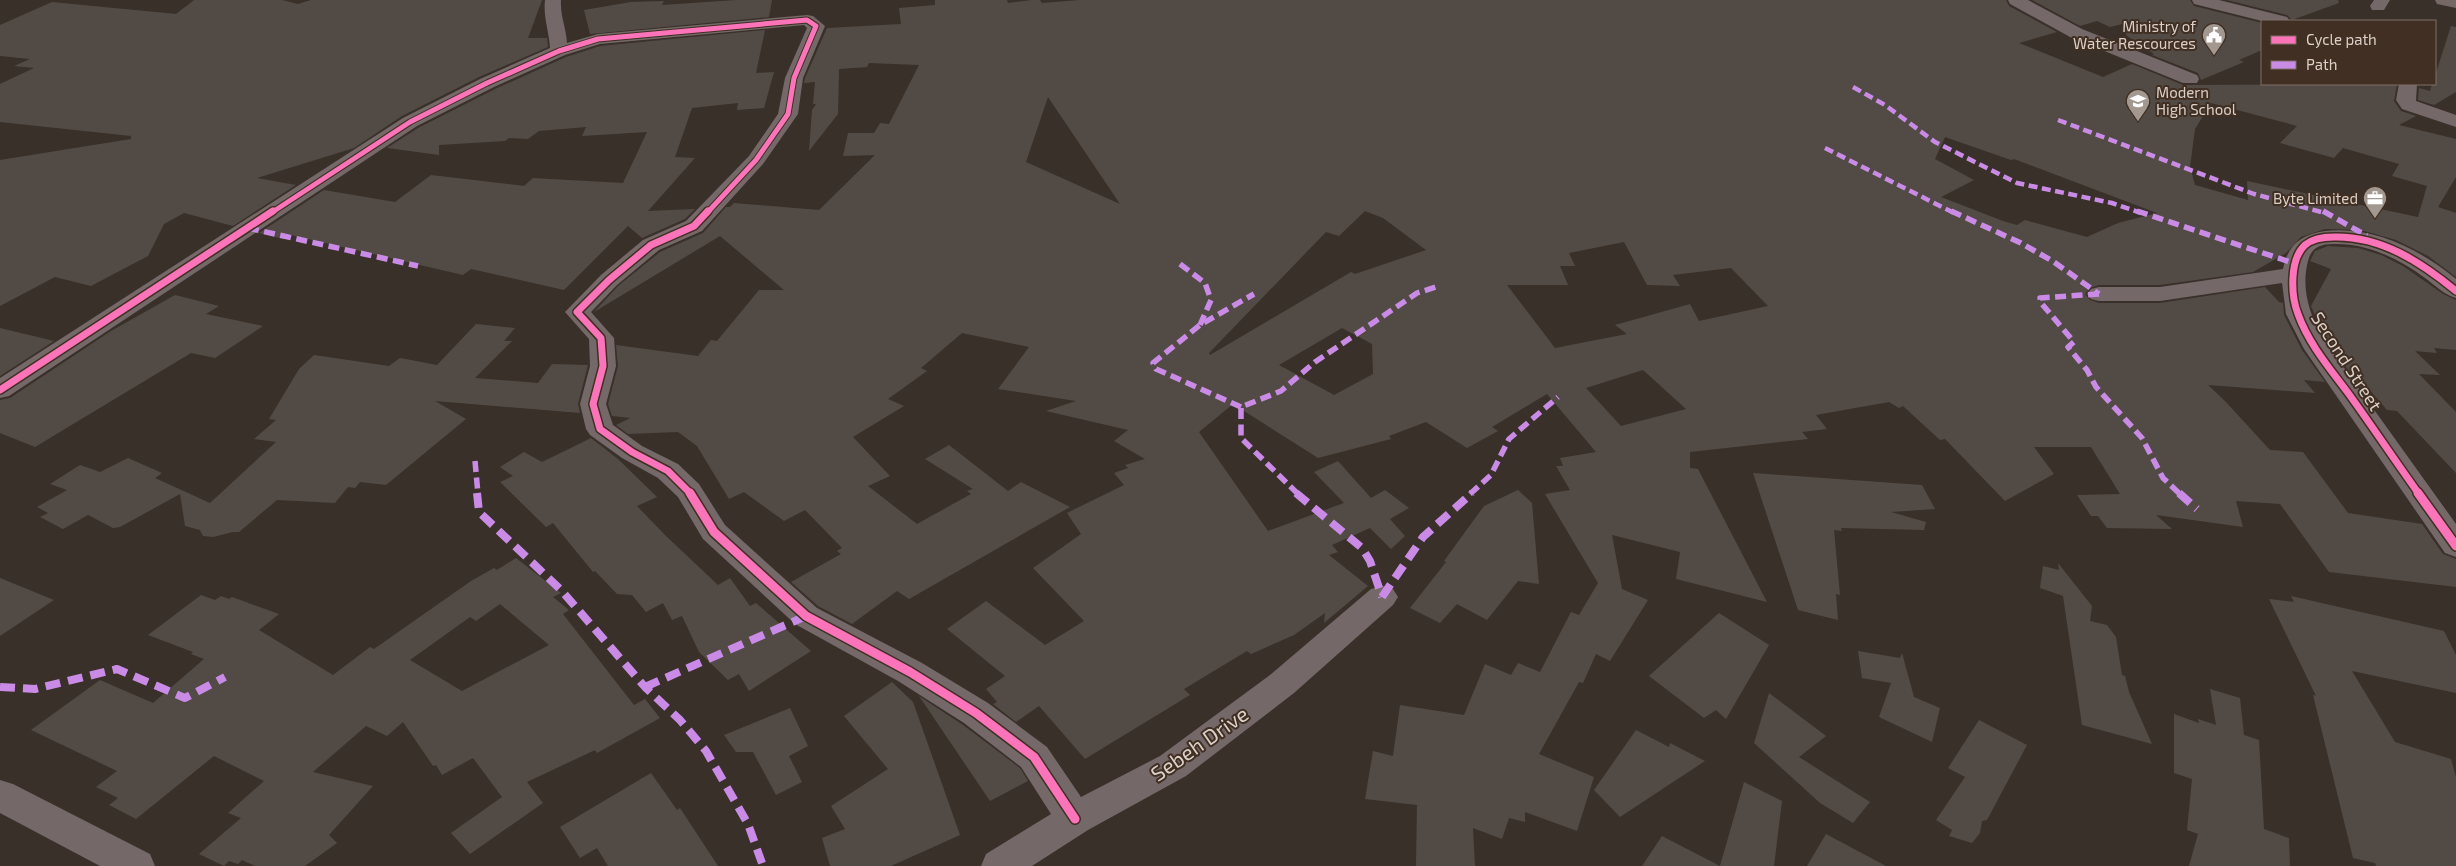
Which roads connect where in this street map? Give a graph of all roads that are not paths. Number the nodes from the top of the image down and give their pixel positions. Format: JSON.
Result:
{"nodes":[{"id":1,"x":553,"y":0,"type":"edge"},
{"id":2,"x":2016,"y":0,"type":"edge"},
{"id":3,"x":2200,"y":0,"type":"edge"},
{"id":4,"x":2443,"y":0,"type":"edge"},
{"id":5,"x":2456,"y":2,"type":"edge"},
{"id":6,"x":2277,"y":20,"type":"edge"},
{"id":7,"x":559,"y":52,"type":"junction"},
{"id":8,"x":2190,"y":79,"type":"dead end"},
{"id":9,"x":2408,"y":85,"type":"edge"},
{"id":10,"x":2456,"y":121,"type":"edge"},
{"id":11,"x":2294,"y":274,"type":"junction"},
{"id":12,"x":2456,"y":291,"type":"edge"},
{"id":13,"x":2099,"y":294,"type":"dead end"},
{"id":14,"x":0,"y":390,"type":"edge"},
{"id":15,"x":2456,"y":546,"type":"edge"},
{"id":16,"x":1382,"y":597,"type":"dead end"},
{"id":17,"x":0,"y":795,"type":"edge"},
{"id":18,"x":1075,"y":819,"type":"junction"},
{"id":19,"x":136,"y":866,"type":"edge"},
{"id":20,"x":1000,"y":866,"type":"edge"}],
"edges":[{"from":1,"to":7,"type":"street"},
{"from":2,"to":8,"type":"street"},
{"from":3,"to":6,"type":"street"},
{"from":4,"to":5,"type":"main road"},
{"from":7,"to":14,"type":"street"},
{"from":7,"to":18,"type":"street"},
{"from":9,"to":10,"type":"street"},
{"from":11,"to":12,"type":"street","name":"Second Street"},
{"from":11,"to":13,"type":"street"},
{"from":11,"to":15,"type":"street","name":"Second Street"},
{"from":16,"to":18,"type":"street","name":"Sebeh Drive"},
{"from":17,"to":19,"type":"street"},
{"from":18,"to":20,"type":"street","name":"Sebeh Drive"}]}
